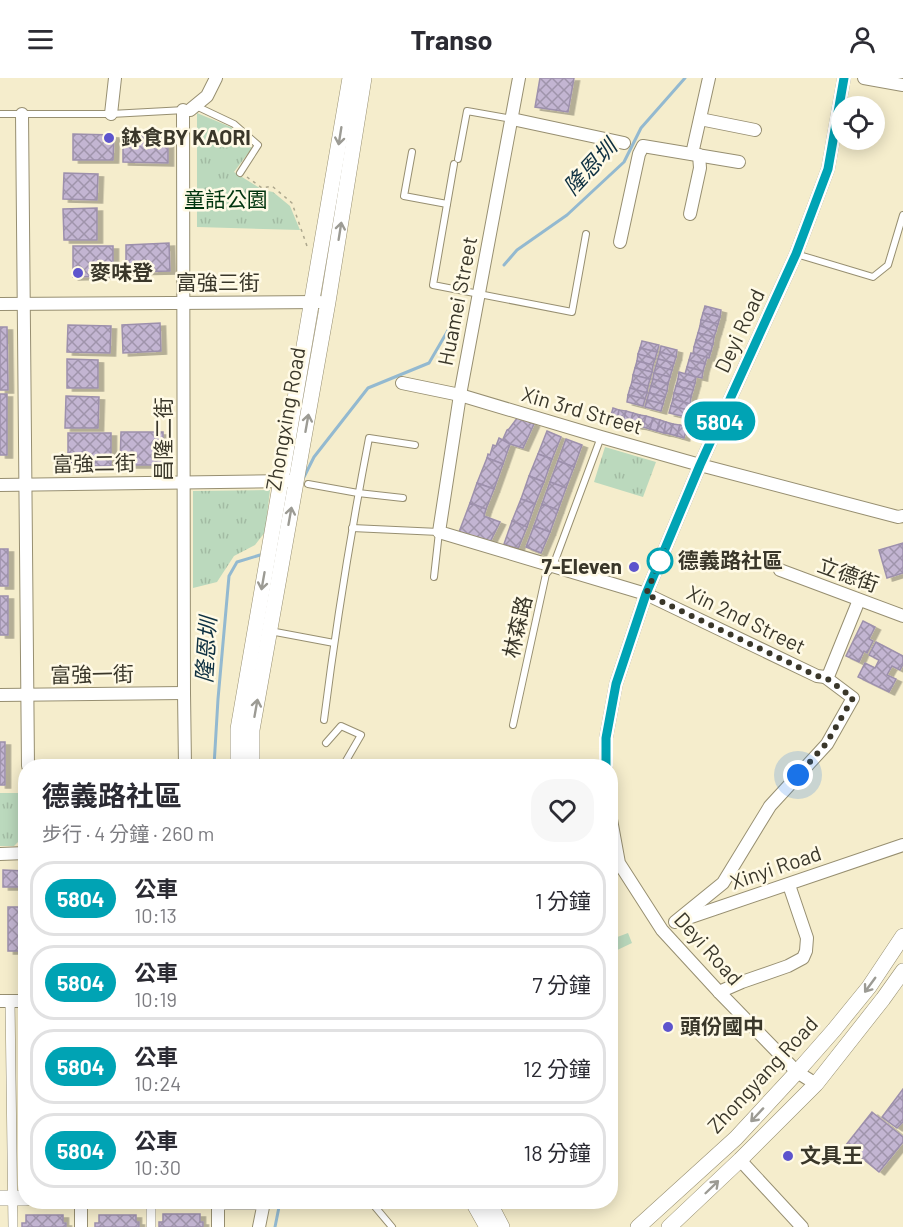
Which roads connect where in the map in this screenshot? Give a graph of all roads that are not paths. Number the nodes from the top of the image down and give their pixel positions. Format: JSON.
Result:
{"nodes":[{"id":1,"x":115,"y":78,"type":"edge"},
{"id":2,"x":216,"y":78,"type":"edge"},
{"id":3,"x":350,"y":78,"type":"edge"},
{"id":4,"x":364,"y":78,"type":"edge"},
{"id":5,"x":519,"y":78,"type":"edge"},
{"id":6,"x":709,"y":78,"type":"edge"},
{"id":7,"x":844,"y":78,"type":"edge"},
{"id":8,"x":864,"y":78,"type":"edge"},
{"id":9,"x":903,"y":85,"type":"edge"},
{"id":10,"x":189,"y":109,"type":"junction"},
{"id":11,"x":0,"y":114,"type":"edge"},
{"id":12,"x":22,"y":114,"type":"junction"},
{"id":13,"x":111,"y":114,"type":"junction"},
{"id":14,"x":700,"y":118,"type":"junction"},
{"id":15,"x":512,"y":119,"type":"junction"},
{"id":16,"x":755,"y":130,"type":"dead end"},
{"id":17,"x":624,"y":143,"type":"dead end"},
{"id":18,"x":412,"y":152,"type":"dead end"},
{"id":19,"x":695,"y":154,"type":"junction"},
{"id":20,"x":739,"y":162,"type":"dead end"},
{"id":21,"x":240,"y":173,"type":"road end"},
{"id":22,"x":447,"y":204,"type":"junction"},
{"id":23,"x":690,"y":214,"type":"dead end"},
{"id":24,"x":903,"y":215,"type":"edge"},
{"id":25,"x":586,"y":234,"type":"dead end"},
{"id":26,"x":620,"y":242,"type":"dead end"},
{"id":27,"x":796,"y":254,"type":"junction"},
{"id":28,"x":479,"y":295,"type":"junction"},
{"id":29,"x":320,"y":302,"type":"junction"},
{"id":30,"x":183,"y":303,"type":"junction"},
{"id":31,"x":0,"y":304,"type":"edge"},
{"id":32,"x":23,"y":304,"type":"junction"},
{"id":33,"x":402,"y":383,"type":"dead end"},
{"id":34,"x":460,"y":395,"type":"junction"},
{"id":35,"x":601,"y":437,"type":"junction"},
{"id":36,"x":415,"y":445,"type":"dead end"},
{"id":37,"x":700,"y":465,"type":"junction"},
{"id":38,"x":183,"y":482,"type":"junction"},
{"id":39,"x":280,"y":482,"type":"junction"},
{"id":40,"x":302,"y":482,"type":"junction"},
{"id":41,"x":0,"y":485,"type":"edge"},
{"id":42,"x":25,"y":485,"type":"junction"},
{"id":43,"x":358,"y":493,"type":"junction"},
{"id":44,"x":403,"y":498,"type":"dead end"},
{"id":45,"x":903,"y":516,"type":"edge"},
{"id":46,"x":351,"y":528,"type":"junction"},
{"id":47,"x":439,"y":532,"type":"junction"},
{"id":48,"x":553,"y":566,"type":"junction"},
{"id":49,"x":780,"y":570,"type":"dead end"},
{"id":50,"x":434,"y":577,"type":"dead end"},
{"id":51,"x":646,"y":594,"type":"junction"},
{"id":52,"x":859,"y":600,"type":"junction"},
{"id":53,"x":903,"y":616,"type":"edge"},
{"id":54,"x":269,"y":631,"type":"junction"},
{"id":55,"x":334,"y":643,"type":"junction"},
{"id":56,"x":827,"y":676,"type":"junction"},
{"id":57,"x":184,"y":693,"type":"junction"},
{"id":58,"x":0,"y":695,"type":"edge"},
{"id":59,"x":27,"y":695,"type":"junction"},
{"id":60,"x":324,"y":720,"type":"dead end"},
{"id":61,"x":513,"y":725,"type":"dead end"},
{"id":62,"x":326,"y":743,"type":"dead end"},
{"id":63,"x":28,"y":759,"type":"edge"},
{"id":64,"x":185,"y":759,"type":"edge"},
{"id":65,"x":238,"y":759,"type":"edge"},
{"id":66,"x":252,"y":759,"type":"edge"},
{"id":67,"x":347,"y":759,"type":"edge"},
{"id":68,"x":606,"y":759,"type":"edge"},
{"id":69,"x":903,"y":845,"type":"edge"},
{"id":70,"x":18,"y":853,"type":"edge"},
{"id":71,"x":0,"y":854,"type":"edge"},
{"id":72,"x":618,"y":869,"type":"edge"},
{"id":73,"x":789,"y":885,"type":"junction"},
{"id":74,"x":675,"y":922,"type":"junction"},
{"id":75,"x":662,"y":930,"type":"junction"},
{"id":76,"x":903,"y":936,"type":"edge"},
{"id":77,"x":903,"y":971,"type":"edge"},
{"id":78,"x":719,"y":992,"type":"junction"},
{"id":79,"x":5,"y":1001,"type":"edge"},
{"id":80,"x":797,"y":1072,"type":"junction"},
{"id":81,"x":816,"y":1084,"type":"junction"},
{"id":82,"x":740,"y":1160,"type":"junction"},
{"id":83,"x":13,"y":1198,"type":"edge"},
{"id":84,"x":81,"y":1209,"type":"edge"},
{"id":85,"x":151,"y":1209,"type":"edge"},
{"id":86,"x":217,"y":1209,"type":"edge"},
{"id":87,"x":262,"y":1209,"type":"edge"},
{"id":88,"x":376,"y":1209,"type":"edge"},
{"id":89,"x":477,"y":1209,"type":"edge"},
{"id":90,"x":493,"y":1209,"type":"edge"},
{"id":91,"x":13,"y":1227,"type":"edge"},
{"id":92,"x":81,"y":1227,"type":"edge"},
{"id":93,"x":152,"y":1227,"type":"edge"},
{"id":94,"x":218,"y":1227,"type":"edge"},
{"id":95,"x":259,"y":1227,"type":"edge"},
{"id":96,"x":392,"y":1227,"type":"edge"},
{"id":97,"x":487,"y":1227,"type":"edge"},
{"id":98,"x":502,"y":1227,"type":"edge"},
{"id":99,"x":638,"y":1227,"type":"edge"},
{"id":100,"x":669,"y":1227,"type":"edge"},
{"id":101,"x":802,"y":1227,"type":"edge"}],
"edges":[{"from":1,"to":13,"type":"street"},
{"from":2,"to":10,"type":"street"},
{"from":3,"to":29,"type":"street","name":"Zhongxing Road","one_way":true},
{"from":29,"to":4,"type":"street","name":"Zhongxing Road","one_way":true},
{"from":5,"to":15,"type":"street","name":"Huamei Street"},
{"from":6,"to":14,"type":"street"},
{"from":7,"to":27,"type":"street","name":"Deyi Road"},
{"from":8,"to":9,"type":"street"},
{"from":10,"to":13,"type":"lane"},
{"from":10,"to":21,"type":"lane"},
{"from":10,"to":30,"type":"street","name":"昌隆二街"},
{"from":11,"to":12,"type":"lane"},
{"from":12,"to":13,"type":"lane"},
{"from":12,"to":32,"type":"street"},
{"from":14,"to":16,"type":"street"},
{"from":14,"to":19,"type":"street"},
{"from":15,"to":17,"type":"street"},
{"from":15,"to":22,"type":"lane"},
{"from":15,"to":28,"type":"street","name":"Huamei Street"},
{"from":18,"to":22,"type":"lane"},
{"from":19,"to":20,"type":"street"},
{"from":19,"to":23,"type":"street"},
{"from":19,"to":26,"type":"street"},
{"from":22,"to":28,"type":"lane"},
{"from":24,"to":27,"type":"lane"},
{"from":25,"to":28,"type":"lane"},
{"from":27,"to":37,"type":"street","name":"Deyi Road"},
{"from":28,"to":34,"type":"street","name":"Huamei Street"},
{"from":29,"to":30,"type":"street","name":"富強三街"},
{"from":29,"to":39,"type":"street","name":"Zhongxing Road"},
{"from":40,"to":29,"type":"street","name":"Zhongxing Road","one_way":true},
{"from":30,"to":32,"type":"street","name":"富強三街"},
{"from":30,"to":38,"type":"street","name":"昌隆二街"},
{"from":31,"to":32,"type":"street","name":"富強三街"},
{"from":32,"to":42,"type":"street"},
{"from":33,"to":34,"type":"street","name":"Xin 3rd Street"},
{"from":34,"to":35,"type":"street","name":"Xin 3rd Street"},
{"from":34,"to":47,"type":"street","name":"Huamei Street"},
{"from":35,"to":37,"type":"street","name":"Xin 3rd Street"},
{"from":35,"to":48,"type":"lane","name":"林森路"},
{"from":36,"to":43,"type":"lane"},
{"from":37,"to":45,"type":"street","name":"Xin 3rd Street"},
{"from":37,"to":51,"type":"street","name":"Deyi Road"},
{"from":38,"to":39,"type":"street","name":"富強二街"},
{"from":38,"to":42,"type":"street","name":"富強二街"},
{"from":38,"to":57,"type":"street","name":"昌隆二街"},
{"from":39,"to":40,"type":"street","name":"富強二街"},
{"from":39,"to":65,"type":"street","name":"Zhongxing Road","one_way":true},
{"from":40,"to":43,"type":"lane"},
{"from":54,"to":40,"type":"street","name":"Zhongxing Road","one_way":true},
{"from":41,"to":42,"type":"street","name":"富強二街"},
{"from":42,"to":59,"type":"street"},
{"from":43,"to":44,"type":"lane"},
{"from":43,"to":46,"type":"lane"},
{"from":46,"to":47,"type":"lane"},
{"from":46,"to":55,"type":"lane"},
{"from":47,"to":48,"type":"street","name":"Xin 2nd Street"},
{"from":47,"to":50,"type":"lane"},
{"from":48,"to":51,"type":"street","name":"Xin 2nd Street"},
{"from":48,"to":61,"type":"lane","name":"林森路"},
{"from":49,"to":52,"type":"street","name":"立德街"},
{"from":51,"to":56,"type":"street","name":"Xin 2nd Street"},
{"from":51,"to":68,"type":"street","name":"Deyi Road"},
{"from":52,"to":53,"type":"street","name":"立德街"},
{"from":52,"to":56,"type":"street"},
{"from":54,"to":55,"type":"lane"},
{"from":66,"to":54,"type":"street","name":"Zhongxing Road","one_way":true},
{"from":55,"to":60,"type":"lane"},
{"from":56,"to":74,"type":"street","name":"Xin 2nd Street"},
{"from":57,"to":59,"type":"street","name":"富強一街"},
{"from":57,"to":64,"type":"street","name":"昌隆二街"},
{"from":58,"to":59,"type":"street","name":"富強一街"},
{"from":59,"to":63,"type":"street"},
{"from":62,"to":67,"type":"lane"},
{"from":69,"to":73,"type":"street","name":"Xinyi Road"},
{"from":70,"to":71,"type":"street"},
{"from":72,"to":75,"type":"street","name":"Deyi Road"},
{"from":73,"to":74,"type":"street","name":"Xinyi Road"},
{"from":73,"to":78,"type":"street"},
{"from":74,"to":75,"type":"street","name":"Xinyi Road"},
{"from":75,"to":78,"type":"street","name":"Deyi Road"},
{"from":76,"to":80,"type":"street","name":"Zhongyang Road","one_way":true},
{"from":77,"to":81,"type":"street","name":"Zhongyang Road"},
{"from":78,"to":80,"type":"street","name":"Deyi Road"},
{"from":79,"to":83,"type":"street"},
{"from":80,"to":81,"type":"street","name":"Deyi Road"},
{"from":80,"to":99,"type":"street","name":"Zhongyang Road","one_way":true},
{"from":81,"to":82,"type":"street","name":"Zhongyang Road"},
{"from":100,"to":82,"type":"street","name":"Zhongyang Road","one_way":true},
{"from":82,"to":101,"type":"street"},
{"from":83,"to":91,"type":"street"},
{"from":84,"to":92,"type":"street"},
{"from":85,"to":93,"type":"street"},
{"from":86,"to":94,"type":"street"},
{"from":87,"to":95,"type":"street"},
{"from":88,"to":96,"type":"lane"},
{"from":89,"to":97,"type":"street"},
{"from":90,"to":98,"type":"street"}]}
